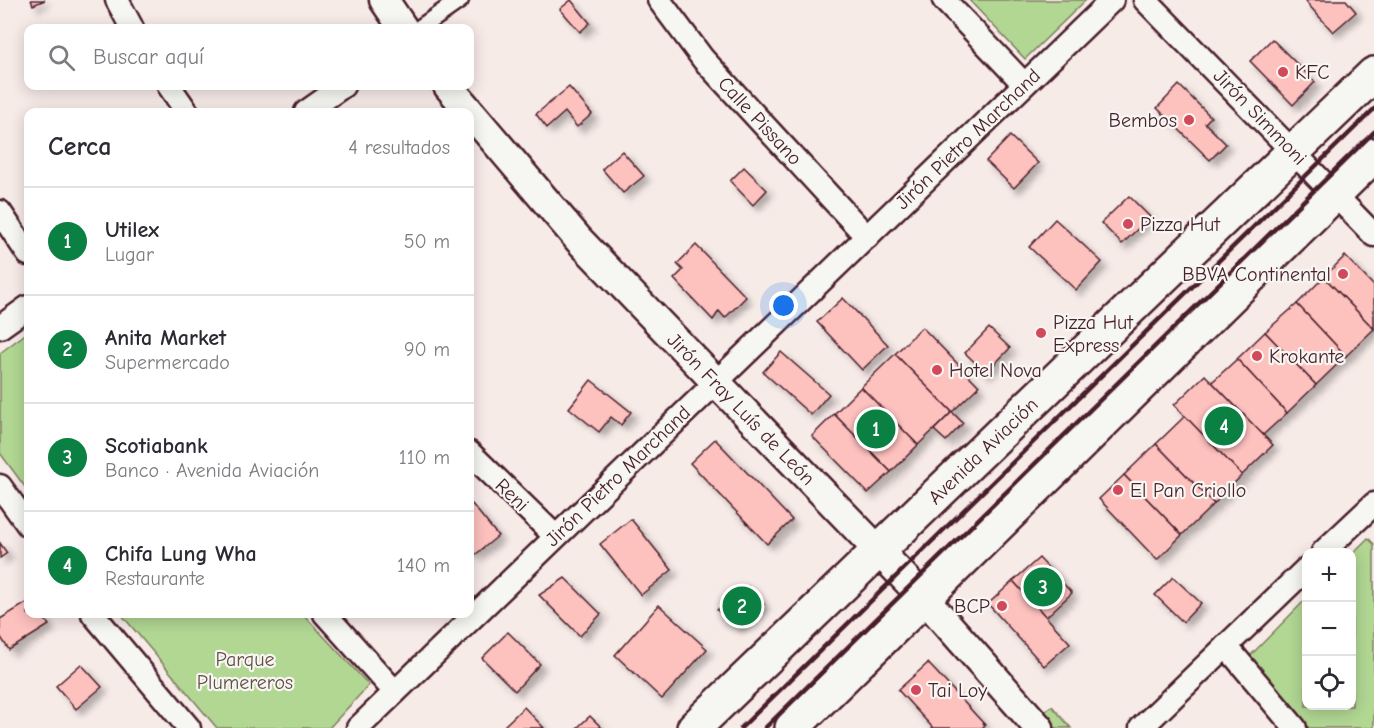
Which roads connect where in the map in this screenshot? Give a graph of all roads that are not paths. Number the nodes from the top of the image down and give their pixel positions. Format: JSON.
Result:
{"nodes":[{"id":1,"x":117,"y":0,"type":"edge"},
{"id":2,"x":384,"y":0,"type":"edge"},
{"id":3,"x":460,"y":0,"type":"edge"},
{"id":4,"x":659,"y":0,"type":"edge"},
{"id":5,"x":944,"y":0,"type":"edge"},
{"id":6,"x":1112,"y":0,"type":"edge"},
{"id":7,"x":1145,"y":0,"type":"edge"},
{"id":8,"x":130,"y":24,"type":"edge"},
{"id":9,"x":400,"y":24,"type":"edge"},
{"id":10,"x":426,"y":24,"type":"edge"},
{"id":11,"x":1374,"y":74,"type":"edge"},
{"id":12,"x":1024,"y":84,"type":"junction"},
{"id":13,"x":172,"y":90,"type":"edge"},
{"id":14,"x":337,"y":90,"type":"edge"},
{"id":15,"x":451,"y":90,"type":"edge"},
{"id":16,"x":184,"y":108,"type":"edge"},
{"id":17,"x":312,"y":108,"type":"edge"},
{"id":18,"x":467,"y":108,"type":"edge"},
{"id":19,"x":474,"y":117,"type":"edge"},
{"id":20,"x":1292,"y":151,"type":"junction"},
{"id":21,"x":1374,"y":155,"type":"edge"},
{"id":22,"x":1334,"y":194,"type":"junction"},
{"id":23,"x":0,"y":212,"type":"edge"},
{"id":24,"x":1374,"y":235,"type":"edge"},
{"id":25,"x":867,"y":237,"type":"junction"},
{"id":26,"x":24,"y":248,"type":"edge"},
{"id":27,"x":24,"y":309,"type":"edge"},
{"id":28,"x":0,"y":327,"type":"edge"},
{"id":29,"x":716,"y":382,"type":"junction"},
{"id":30,"x":474,"y":457,"type":"edge"},
{"id":31,"x":0,"y":486,"type":"edge"},
{"id":32,"x":1369,"y":518,"type":"edge"},
{"id":33,"x":24,"y":519,"type":"edge"},
{"id":34,"x":555,"y":536,"type":"junction"},
{"id":35,"x":1328,"y":548,"type":"edge"},
{"id":36,"x":879,"y":552,"type":"junction"},
{"id":37,"x":1302,"y":572,"type":"edge"},
{"id":38,"x":925,"y":599,"type":"junction"},
{"id":39,"x":474,"y":615,"type":"edge"},
{"id":40,"x":96,"y":618,"type":"edge"},
{"id":41,"x":329,"y":618,"type":"edge"},
{"id":42,"x":471,"y":618,"type":"edge"},
{"id":43,"x":1226,"y":646,"type":"junction"},
{"id":44,"x":395,"y":692,"type":"junction"},
{"id":45,"x":189,"y":728,"type":"edge"},
{"id":46,"x":358,"y":728,"type":"edge"},
{"id":47,"x":694,"y":728,"type":"edge"},
{"id":48,"x":792,"y":728,"type":"edge"},
{"id":49,"x":1039,"y":728,"type":"edge"},
{"id":50,"x":1141,"y":728,"type":"edge"},
{"id":51,"x":1295,"y":728,"type":"edge"}],
"edges":[{"from":1,"to":8,"type":"street"},
{"from":2,"to":9,"type":"street"},
{"from":3,"to":10,"type":"street"},
{"from":4,"to":25,"type":"street","name":"Calle Pissano"},
{"from":5,"to":12,"type":"street"},
{"from":6,"to":12,"type":"street","name":"Jirón Pietro Marchand"},
{"from":7,"to":20,"type":"street","name":"Jirón Simmoni"},
{"from":11,"to":20,"type":"main road","name":"Avenida Aviación"},
{"from":12,"to":25,"type":"street","name":"Jirón Pietro Marchand"},
{"from":13,"to":16,"type":"street"},
{"from":14,"to":17,"type":"street"},
{"from":15,"to":18,"type":"street","name":"Jirón Fray Luís de León"},
{"from":19,"to":29,"type":"street","name":"Jirón Fray Luís de León"},
{"from":20,"to":22,"type":"street","name":"Jirón Simmoni"},
{"from":20,"to":36,"type":"main road","name":"Avenida Aviación"},
{"from":21,"to":22,"type":"main road"},
{"from":22,"to":24,"type":"street","name":"Jirón Simmoni"},
{"from":22,"to":38,"type":"main road"},
{"from":23,"to":26,"type":"street"},
{"from":25,"to":29,"type":"street","name":"Jirón Pietro Marchand"},
{"from":27,"to":28,"type":"street"},
{"from":29,"to":34,"type":"street","name":"Jirón Pietro Marchand"},
{"from":29,"to":36,"type":"street","name":"Jirón Fray Luís de León"},
{"from":30,"to":34,"type":"street","name":"Reni"},
{"from":31,"to":33,"type":"street"},
{"from":32,"to":35,"type":"street"},
{"from":34,"to":39,"type":"street","name":"Jirón Pietro Marchand"},
{"from":36,"to":38,"type":"street","name":"Jirón Fray Luís de León"},
{"from":36,"to":47,"type":"main road","name":"Avenida Aviación"},
{"from":37,"to":43,"type":"street"},
{"from":38,"to":48,"type":"main road"},
{"from":38,"to":49,"type":"street","name":"Jirón Fray Luís de León"},
{"from":40,"to":45,"type":"street"},
{"from":41,"to":44,"type":"street"},
{"from":42,"to":44,"type":"street","name":"Jirón Pietro Marchand"},
{"from":43,"to":50,"type":"street"},
{"from":43,"to":51,"type":"street"},
{"from":44,"to":46,"type":"street","name":"Jirón Pietro Marchand"}]}
